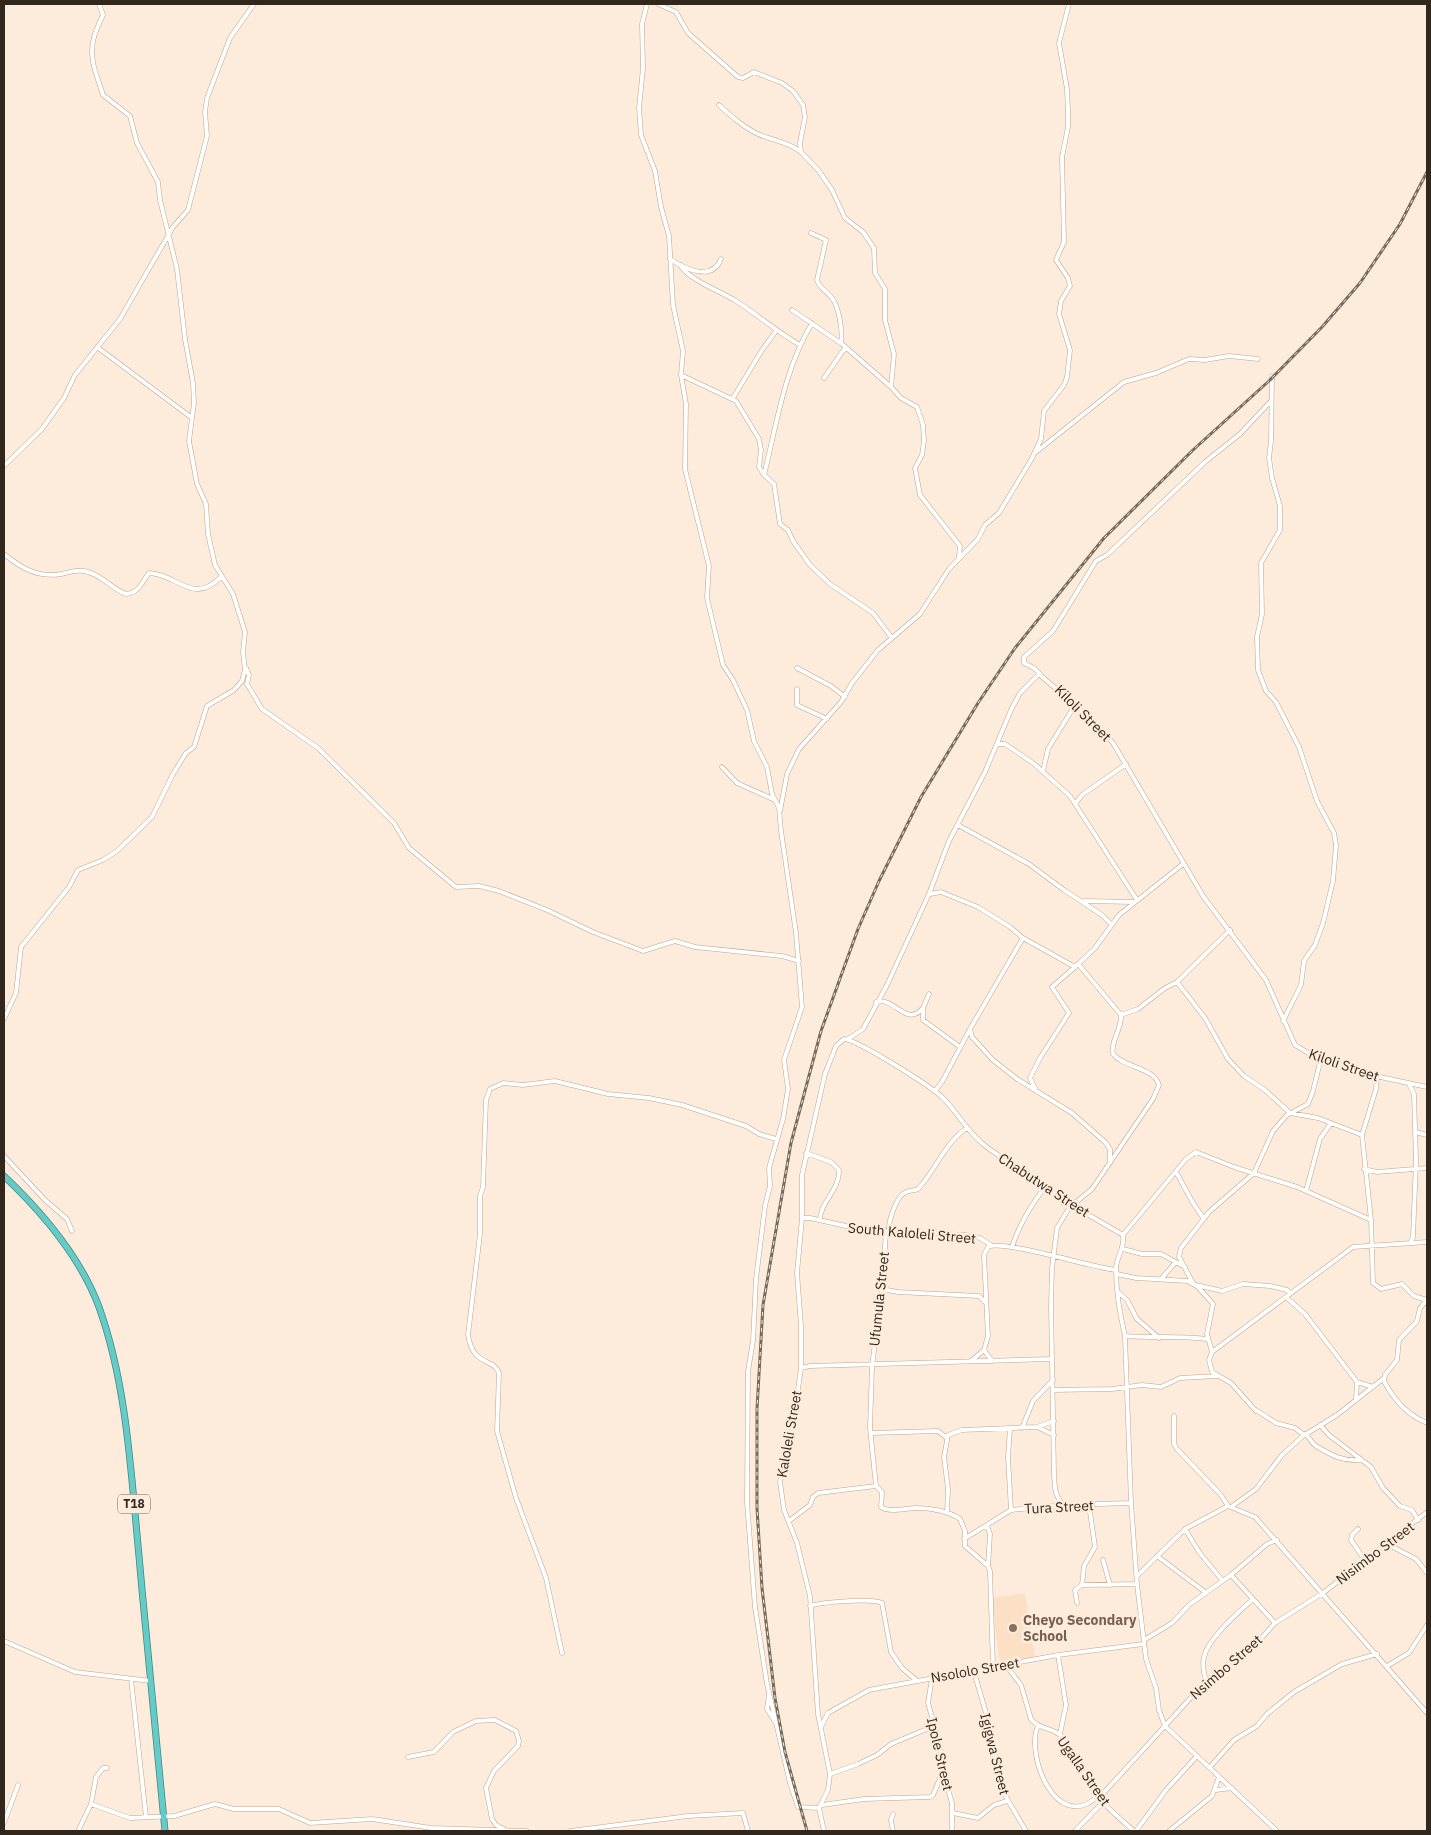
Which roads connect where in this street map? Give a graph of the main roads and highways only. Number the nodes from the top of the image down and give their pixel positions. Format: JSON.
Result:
{"nodes":[{"id":1,"x":4,"y":1176,"type":"edge"},
{"id":2,"x":165,"y":1831,"type":"edge"}],
"edges":[{"from":1,"to":2,"type":"highway","number":"T18"}]}
